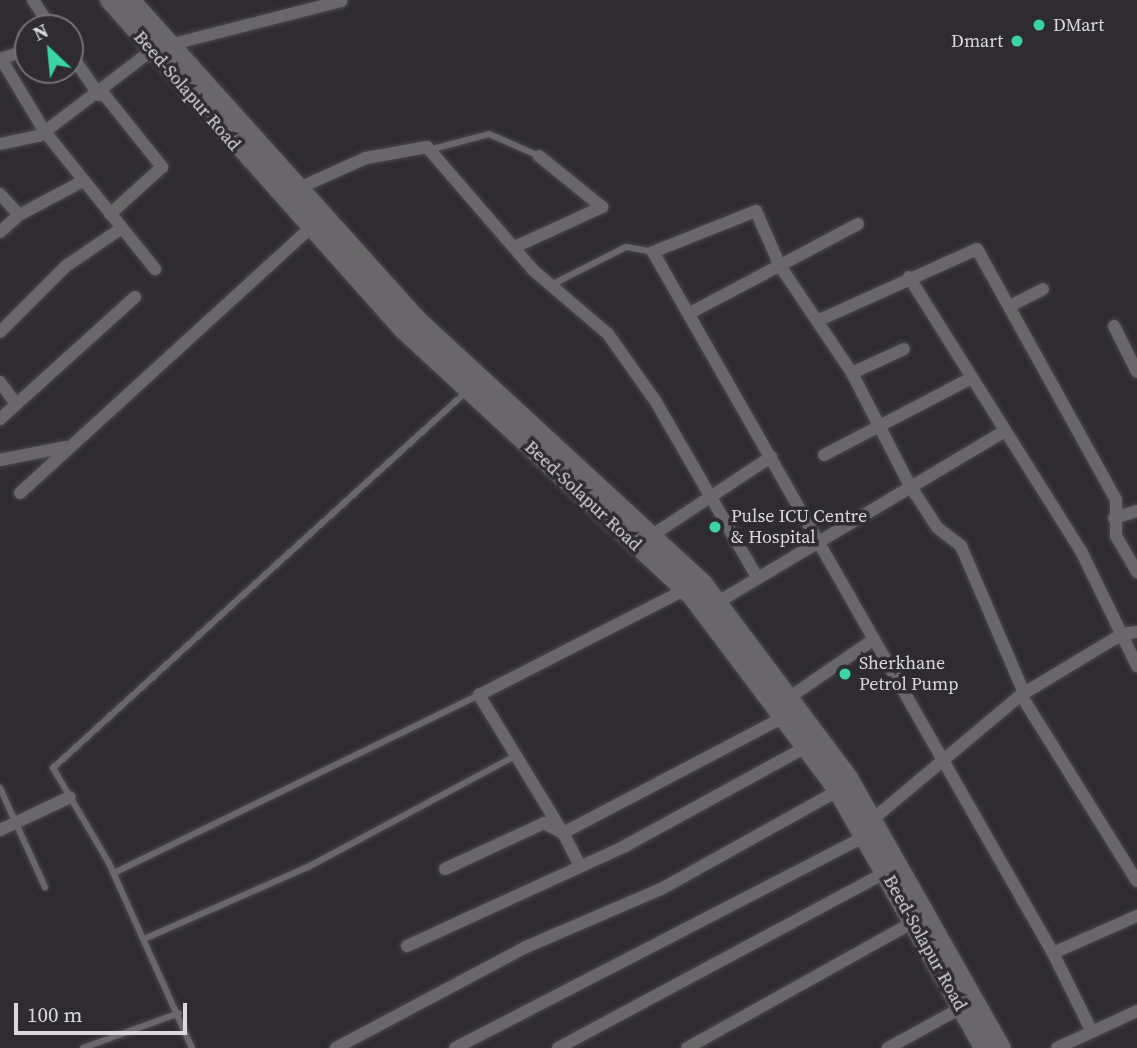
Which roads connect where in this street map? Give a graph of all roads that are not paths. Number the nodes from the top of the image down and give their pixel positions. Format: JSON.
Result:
{"nodes":[{"id":1,"x":109,"y":0,"type":"edge"},
{"id":2,"x":131,"y":0,"type":"edge"},
{"id":3,"x":341,"y":1,"type":"edge"},
{"id":4,"x":169,"y":45,"type":"junction"},
{"id":5,"x":151,"y":51,"type":"junction"},
{"id":6,"x":2,"y":61,"type":"edge"},
{"id":7,"x":84,"y":71,"type":"edge"},
{"id":8,"x":101,"y":94,"type":"junction"},
{"id":9,"x":45,"y":132,"type":"junction"},
{"id":10,"x":0,"y":144,"type":"edge"},
{"id":11,"x":429,"y":150,"type":"junction"},
{"id":12,"x":539,"y":156,"type":"joint"},
{"id":13,"x":83,"y":181,"type":"junction"},
{"id":14,"x":297,"y":189,"type":"junction"},
{"id":15,"x":0,"y":194,"type":"edge"},
{"id":16,"x":110,"y":214,"type":"junction"},
{"id":17,"x":19,"y":215,"type":"junction"},
{"id":18,"x":858,"y":224,"type":"dead end"},
{"id":19,"x":309,"y":229,"type":"junction"},
{"id":20,"x":119,"y":230,"type":"junction"},
{"id":21,"x":0,"y":232,"type":"edge"},
{"id":22,"x":517,"y":246,"type":"junction"},
{"id":23,"x":653,"y":252,"type":"junction"},
{"id":24,"x":780,"y":266,"type":"junction"},
{"id":25,"x":155,"y":269,"type":"dead end"},
{"id":26,"x":909,"y":277,"type":"junction"},
{"id":27,"x":551,"y":285,"type":"junction"},
{"id":28,"x":1043,"y":289,"type":"dead end"},
{"id":29,"x":135,"y":297,"type":"dead end"},
{"id":30,"x":1010,"y":306,"type":"junction"},
{"id":31,"x":690,"y":313,"type":"junction"},
{"id":32,"x":817,"y":321,"type":"junction"},
{"id":33,"x":1114,"y":326,"type":"dead end"},
{"id":34,"x":0,"y":332,"type":"edge"},
{"id":35,"x":904,"y":349,"type":"dead end"},
{"id":36,"x":1137,"y":372,"type":"edge"},
{"id":37,"x":852,"y":373,"type":"junction"},
{"id":38,"x":971,"y":378,"type":"junction"},
{"id":39,"x":0,"y":382,"type":"edge"},
{"id":40,"x":468,"y":390,"type":"junction"},
{"id":41,"x":16,"y":404,"type":"junction"},
{"id":42,"x":0,"y":419,"type":"edge"},
{"id":43,"x":877,"y":426,"type":"junction"},
{"id":44,"x":1003,"y":432,"type":"junction"},
{"id":45,"x":72,"y":445,"type":"junction"},
{"id":46,"x":824,"y":455,"type":"dead end"},
{"id":47,"x":771,"y":457,"type":"junction"},
{"id":48,"x":0,"y":460,"type":"edge"},
{"id":49,"x":909,"y":484,"type":"junction"},
{"id":50,"x":20,"y":493,"type":"dead end"},
{"id":51,"x":711,"y":497,"type":"junction"},
{"id":52,"x":1137,"y":511,"type":"edge"},
{"id":53,"x":1114,"y":518,"type":"junction"},
{"id":54,"x":651,"y":536,"type":"junction"},
{"id":55,"x":817,"y":540,"type":"junction"},
{"id":56,"x":1136,"y":565,"type":"edge"},
{"id":57,"x":757,"y":577,"type":"junction"},
{"id":58,"x":684,"y":590,"type":"junction"},
{"id":59,"x":718,"y":602,"type":"junction"},
{"id":60,"x":1137,"y":632,"type":"edge"},
{"id":61,"x":1122,"y":634,"type":"junction"},
{"id":62,"x":873,"y":640,"type":"junction"},
{"id":63,"x":1137,"y":666,"type":"edge"},
{"id":64,"x":1022,"y":694,"type":"junction"},
{"id":65,"x":479,"y":695,"type":"junction"},
{"id":66,"x":790,"y":697,"type":"junction"},
{"id":67,"x":784,"y":717,"type":"junction"},
{"id":68,"x":806,"y":747,"type":"junction"},
{"id":69,"x":513,"y":757,"type":"junction"},
{"id":70,"x":941,"y":757,"type":"junction"},
{"id":71,"x":0,"y":788,"type":"edge"},
{"id":72,"x":837,"y":791,"type":"junction"},
{"id":73,"x":71,"y":797,"type":"junction"},
{"id":74,"x":873,"y":819,"type":"junction"},
{"id":75,"x":18,"y":821,"type":"junction"},
{"id":76,"x":0,"y":830,"type":"edge"},
{"id":77,"x":563,"y":833,"type":"junction"},
{"id":78,"x":864,"y":837,"type":"junction"},
{"id":79,"x":580,"y":866,"type":"junction"},
{"id":80,"x":445,"y":869,"type":"dead end"},
{"id":81,"x":114,"y":873,"type":"junction"},
{"id":82,"x":885,"y":873,"type":"junction"},
{"id":83,"x":1137,"y":881,"type":"edge"},
{"id":84,"x":45,"y":887,"type":"dead end"},
{"id":85,"x":1137,"y":916,"type":"edge"},
{"id":86,"x":913,"y":922,"type":"junction"},
{"id":87,"x":144,"y":939,"type":"junction"},
{"id":88,"x":407,"y":946,"type":"dead end"},
{"id":89,"x":1053,"y":953,"type":"junction"},
{"id":90,"x":961,"y":1008,"type":"junction"},
{"id":91,"x":1137,"y":1011,"type":"edge"},
{"id":92,"x":178,"y":1013,"type":"junction"},
{"id":93,"x":1091,"y":1030,"type":"junction"},
{"id":94,"x":83,"y":1048,"type":"edge"},
{"id":95,"x":192,"y":1048,"type":"edge"},
{"id":96,"x":336,"y":1048,"type":"edge"},
{"id":97,"x":455,"y":1048,"type":"edge"},
{"id":98,"x":558,"y":1048,"type":"edge"},
{"id":99,"x":687,"y":1048,"type":"edge"},
{"id":100,"x":888,"y":1048,"type":"edge"},
{"id":101,"x":983,"y":1048,"type":"edge"},
{"id":102,"x":1002,"y":1048,"type":"edge"},
{"id":103,"x":1057,"y":1048,"type":"edge"}],
"edges":[{"from":1,"to":5,"type":"main road","name":"Beed-Solapur Road"},
{"from":2,"to":4,"type":"main road","name":"Beed-Solapur Road"},
{"from":3,"to":4,"type":"street"},
{"from":4,"to":14,"type":"main road","name":"Beed-Solapur Road"},
{"from":5,"to":8,"type":"street"},
{"from":5,"to":19,"type":"main road","name":"Beed-Solapur Road"},
{"from":6,"to":9,"type":"street"},
{"from":7,"to":8,"type":"street"},
{"from":8,"to":9,"type":"street"},
{"from":8,"to":16,"type":"street"},
{"from":9,"to":10,"type":"street"},
{"from":9,"to":13,"type":"street"},
{"from":11,"to":12,"type":"lane"},
{"from":11,"to":14,"type":"street"},
{"from":11,"to":22,"type":"street"},
{"from":12,"to":22,"type":"street"},
{"from":13,"to":16,"type":"street"},
{"from":13,"to":17,"type":"street"},
{"from":14,"to":54,"type":"main road","name":"Beed-Solapur Road"},
{"from":15,"to":17,"type":"street"},
{"from":16,"to":20,"type":"street"},
{"from":17,"to":21,"type":"street"},
{"from":18,"to":24,"type":"street"},
{"from":19,"to":40,"type":"main road","name":"Beed-Solapur Road"},
{"from":19,"to":45,"type":"street"},
{"from":20,"to":25,"type":"street"},
{"from":20,"to":34,"type":"street"},
{"from":22,"to":27,"type":"street"},
{"from":23,"to":24,"type":"street"},
{"from":23,"to":27,"type":"lane"},
{"from":23,"to":31,"type":"street"},
{"from":24,"to":31,"type":"street"},
{"from":24,"to":32,"type":"street"},
{"from":26,"to":30,"type":"street"},
{"from":26,"to":32,"type":"street"},
{"from":26,"to":38,"type":"street"},
{"from":27,"to":51,"type":"street"},
{"from":28,"to":30,"type":"street"},
{"from":29,"to":41,"type":"street"},
{"from":30,"to":53,"type":"street"},
{"from":31,"to":47,"type":"street"},
{"from":32,"to":37,"type":"street"},
{"from":33,"to":36,"type":"street"},
{"from":35,"to":37,"type":"street"},
{"from":37,"to":43,"type":"street"},
{"from":38,"to":43,"type":"street"},
{"from":38,"to":44,"type":"street"},
{"from":39,"to":41,"type":"street"},
{"from":40,"to":58,"type":"main road","name":"Beed-Solapur Road"},
{"from":40,"to":73,"type":"lane"},
{"from":41,"to":42,"type":"street"},
{"from":43,"to":46,"type":"street"},
{"from":43,"to":49,"type":"street"},
{"from":44,"to":49,"type":"street"},
{"from":44,"to":61,"type":"street"},
{"from":45,"to":48,"type":"street"},
{"from":45,"to":50,"type":"street"},
{"from":47,"to":51,"type":"street"},
{"from":47,"to":55,"type":"street"},
{"from":49,"to":55,"type":"street"},
{"from":49,"to":64,"type":"street"},
{"from":51,"to":54,"type":"street"},
{"from":51,"to":57,"type":"street"},
{"from":52,"to":53,"type":"street"},
{"from":53,"to":56,"type":"street"},
{"from":54,"to":59,"type":"main road","name":"Beed-Solapur Road"},
{"from":55,"to":57,"type":"street"},
{"from":55,"to":62,"type":"street"},
{"from":57,"to":59,"type":"street"},
{"from":58,"to":65,"type":"street"},
{"from":58,"to":67,"type":"main road","name":"Beed-Solapur Road"},
{"from":59,"to":66,"type":"main road","name":"Beed-Solapur Road"},
{"from":60,"to":61,"type":"street"},
{"from":61,"to":63,"type":"street"},
{"from":61,"to":64,"type":"street"},
{"from":62,"to":66,"type":"street"},
{"from":62,"to":70,"type":"street"},
{"from":64,"to":70,"type":"street"},
{"from":64,"to":83,"type":"street"},
{"from":65,"to":69,"type":"street"},
{"from":65,"to":81,"type":"lane"},
{"from":66,"to":74,"type":"main road","name":"Beed-Solapur Road"},
{"from":67,"to":68,"type":"main road","name":"Beed-Solapur Road"},
{"from":67,"to":77,"type":"street"},
{"from":68,"to":72,"type":"main road","name":"Beed-Solapur Road"},
{"from":68,"to":79,"type":"street"},
{"from":69,"to":77,"type":"street"},
{"from":69,"to":87,"type":"lane"},
{"from":70,"to":74,"type":"street"},
{"from":70,"to":89,"type":"street"},
{"from":71,"to":75,"type":"lane"},
{"from":72,"to":78,"type":"main road","name":"Beed-Solapur Road"},
{"from":72,"to":96,"type":"street"},
{"from":73,"to":75,"type":"street"},
{"from":73,"to":81,"type":"lane"},
{"from":74,"to":102,"type":"main road","name":"Beed-Solapur Road"},
{"from":75,"to":76,"type":"street"},
{"from":75,"to":84,"type":"lane"},
{"from":77,"to":79,"type":"street"},
{"from":77,"to":80,"type":"street"},
{"from":78,"to":82,"type":"main road","name":"Beed-Solapur Road"},
{"from":78,"to":97,"type":"street"},
{"from":79,"to":88,"type":"street"},
{"from":81,"to":87,"type":"lane"},
{"from":82,"to":86,"type":"main road","name":"Beed-Solapur Road"},
{"from":82,"to":98,"type":"street"},
{"from":85,"to":89,"type":"street"},
{"from":86,"to":90,"type":"main road","name":"Beed-Solapur Road"},
{"from":86,"to":99,"type":"street"},
{"from":87,"to":92,"type":"lane"},
{"from":89,"to":93,"type":"street"},
{"from":90,"to":100,"type":"street"},
{"from":90,"to":101,"type":"main road","name":"Beed-Solapur Road"},
{"from":91,"to":93,"type":"street"},
{"from":92,"to":94,"type":"lane"},
{"from":92,"to":95,"type":"lane"},
{"from":93,"to":103,"type":"street"}]}
